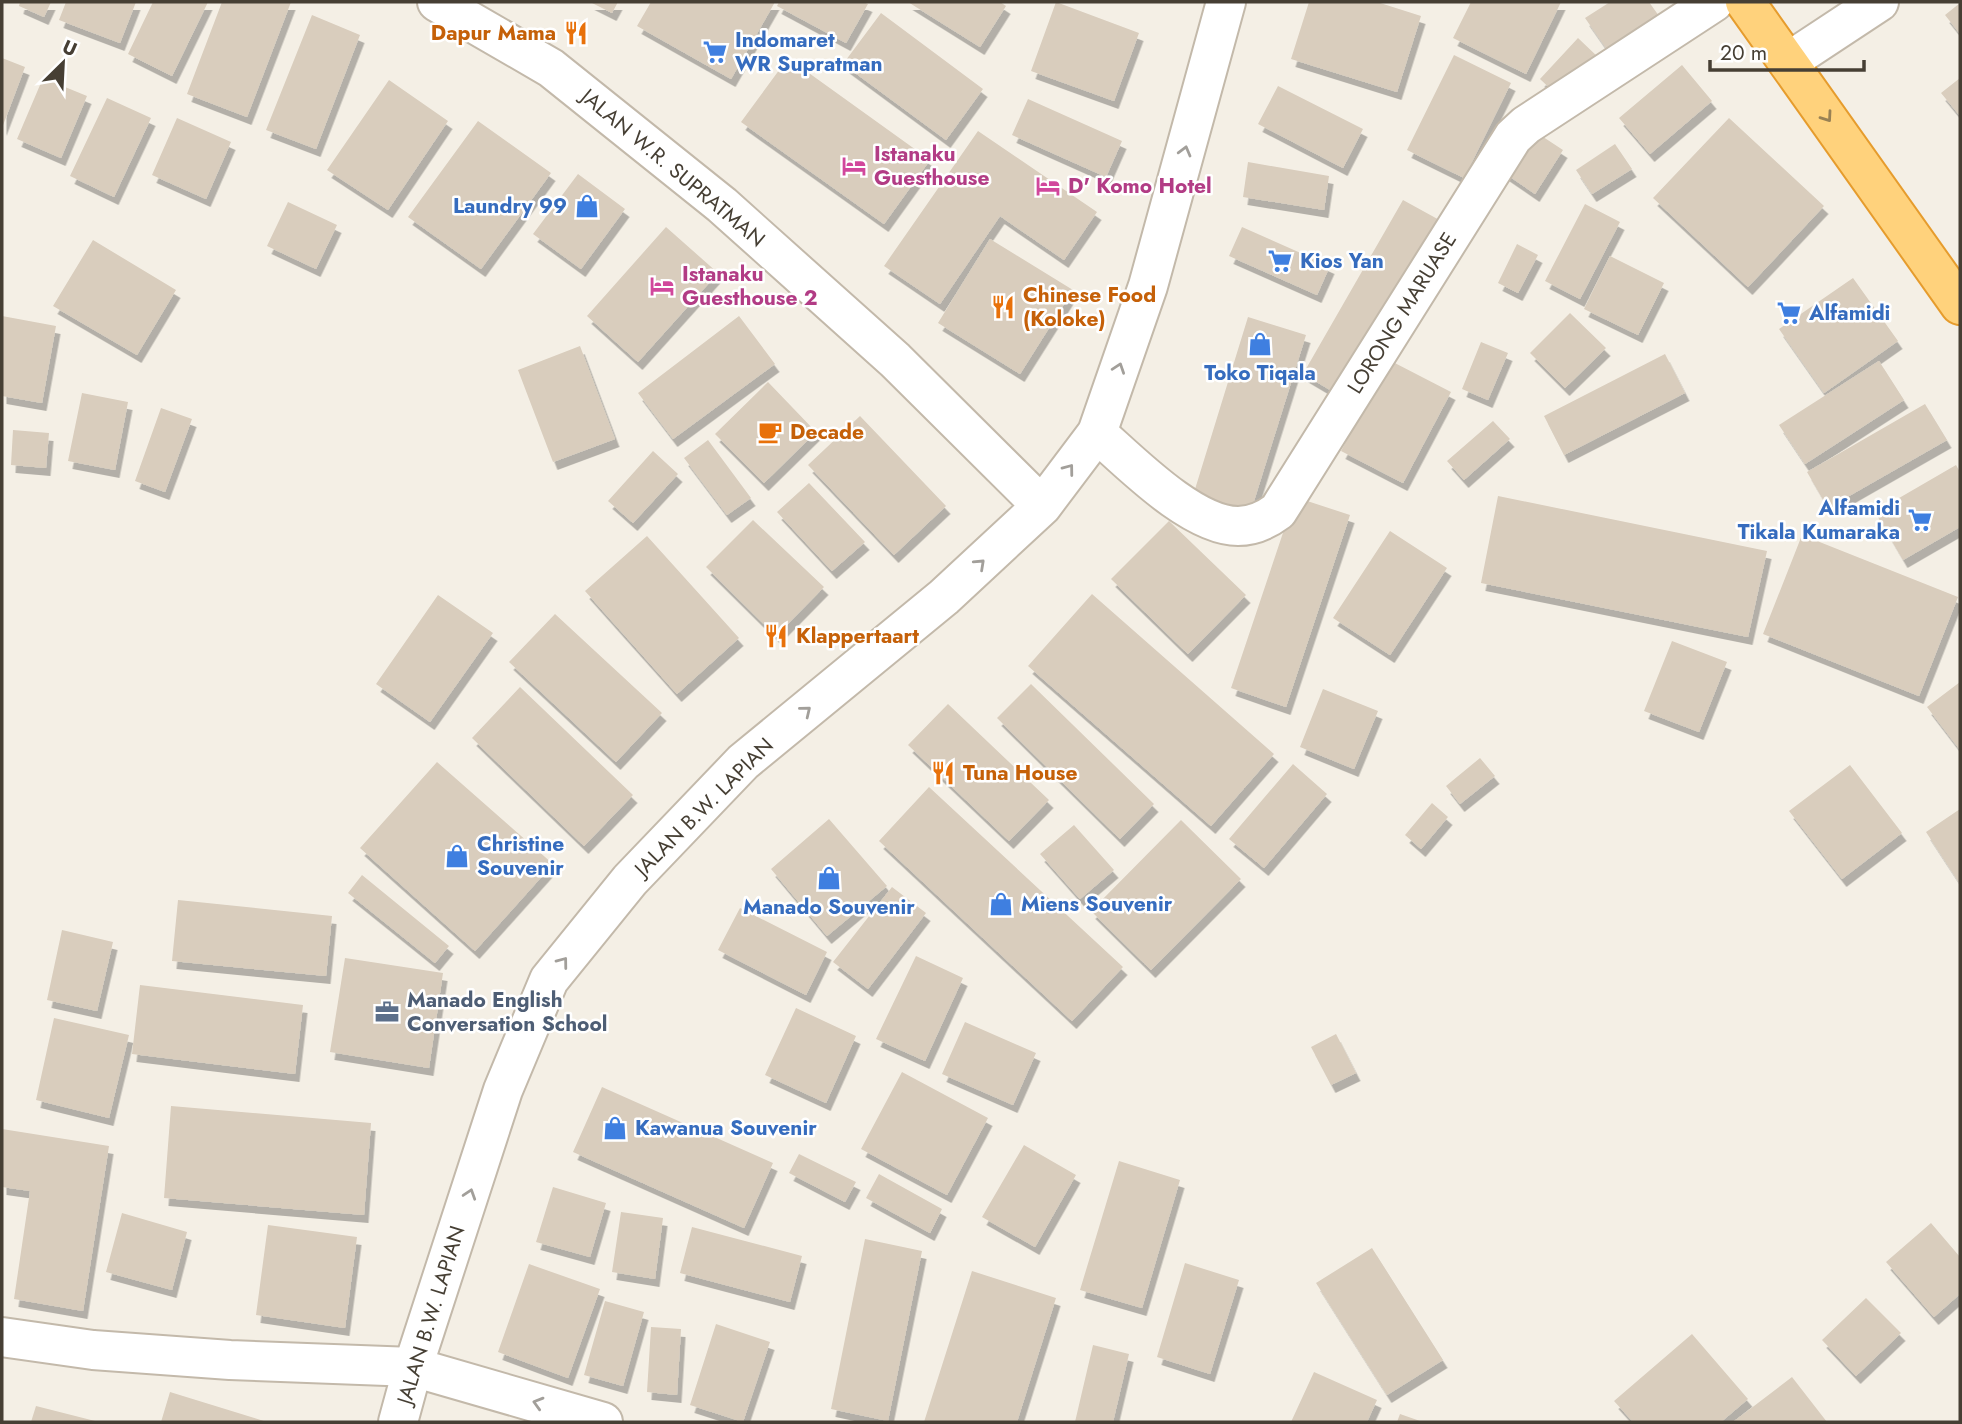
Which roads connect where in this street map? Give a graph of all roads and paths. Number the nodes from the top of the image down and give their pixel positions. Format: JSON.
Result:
{"nodes":[{"id":1,"x":437,"y":2,"type":"edge"},
{"id":2,"x":1226,"y":2,"type":"edge"},
{"id":3,"x":1714,"y":2,"type":"edge"},
{"id":4,"x":1745,"y":2,"type":"edge"},
{"id":5,"x":1879,"y":2,"type":"edge"},
{"id":6,"x":1788,"y":62,"type":"junction"},
{"id":7,"x":1960,"y":305,"type":"edge"},
{"id":8,"x":1097,"y":433,"type":"junction"},
{"id":9,"x":1042,"y":506,"type":"junction"},
{"id":10,"x":2,"y":1337,"type":"edge"},
{"id":11,"x":413,"y":1367,"type":"junction"},
{"id":12,"x":398,"y":1422,"type":"edge"},
{"id":13,"x":603,"y":1422,"type":"edge"}],
"edges":[{"from":1,"to":9,"type":"street","name":"JALAN W.R. SUPRATMAN"},
{"from":8,"to":2,"type":"street","name":"JALAN B.W. LAPIAN","one_way":true},
{"from":3,"to":8,"type":"street","name":"LORONG MARUASE"},
{"from":4,"to":6,"type":"highway"},
{"from":5,"to":6,"type":"street"},
{"from":6,"to":7,"type":"highway","one_way":true},
{"from":9,"to":8,"type":"street","name":"JALAN B.W. LAPIAN","one_way":true},
{"from":11,"to":9,"type":"street","name":"JALAN B.W. LAPIAN","one_way":true},
{"from":10,"to":11,"type":"street"},
{"from":11,"to":12,"type":"street","name":"JALAN B.W. LAPIAN"},
{"from":13,"to":11,"type":"street","one_way":true}]}
